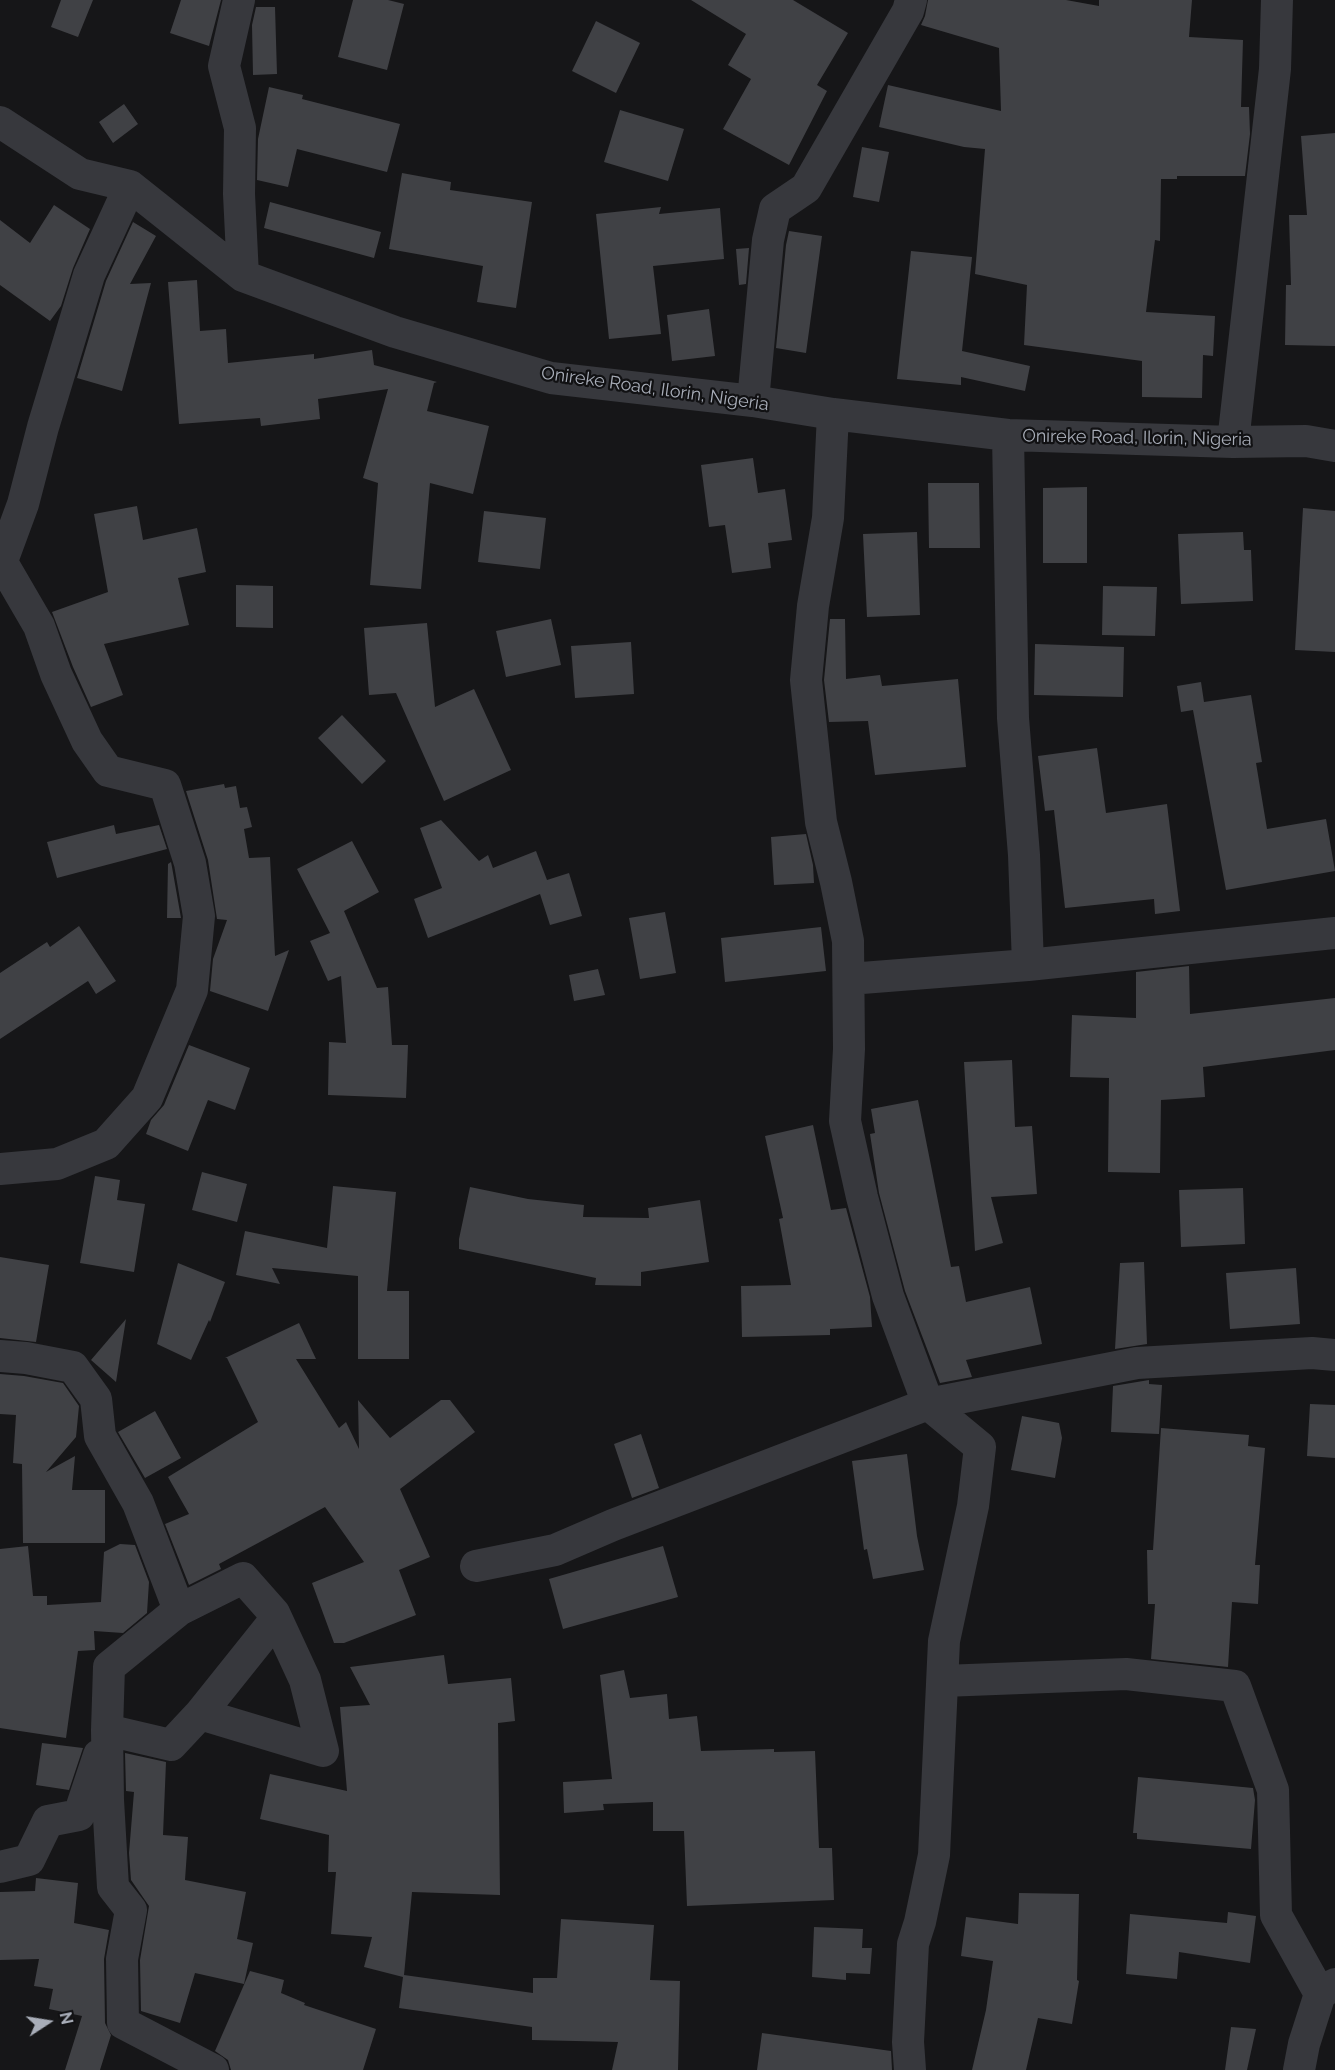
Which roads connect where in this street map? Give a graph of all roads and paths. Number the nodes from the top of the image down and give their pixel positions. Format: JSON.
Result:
{"nodes":[{"id":1,"x":239,"y":0,"type":"edge"},
{"id":2,"x":911,"y":0,"type":"edge"},
{"id":3,"x":1277,"y":0,"type":"edge"},
{"id":4,"x":0,"y":122,"type":"edge"},
{"id":5,"x":130,"y":186,"type":"junction"},
{"id":6,"x":243,"y":276,"type":"junction"},
{"id":7,"x":753,"y":401,"type":"junction"},
{"id":8,"x":833,"y":414,"type":"junction"},
{"id":9,"x":1008,"y":435,"type":"junction"},
{"id":10,"x":1233,"y":442,"type":"junction"},
{"id":11,"x":1335,"y":446,"type":"edge"},
{"id":12,"x":1,"y":560,"type":"edge"},
{"id":13,"x":1335,"y":933,"type":"edge"},
{"id":14,"x":1028,"y":965,"type":"junction"},
{"id":15,"x":849,"y":979,"type":"junction"},
{"id":16,"x":0,"y":1169,"type":"edge"},
{"id":17,"x":1335,"y":1355,"type":"edge"},
{"id":18,"x":0,"y":1356,"type":"edge"},
{"id":19,"x":928,"y":1404,"type":"junction"},
{"id":20,"x":476,"y":1566,"type":"dead end"},
{"id":21,"x":179,"y":1610,"type":"junction"},
{"id":22,"x":276,"y":1619,"type":"junction"},
{"id":23,"x":943,"y":1681,"type":"junction"},
{"id":24,"x":200,"y":1714,"type":"junction"},
{"id":25,"x":108,"y":1730,"type":"junction"},
{"id":26,"x":0,"y":1867,"type":"edge"},
{"id":27,"x":1327,"y":1989,"type":"edge"},
{"id":28,"x":213,"y":2070,"type":"edge"},
{"id":29,"x":910,"y":2070,"type":"edge"},
{"id":30,"x":1299,"y":2070,"type":"edge"}],
"edges":[{"from":1,"to":6,"type":"street"},
{"from":2,"to":7,"type":"street"},
{"from":3,"to":10,"type":"street"},
{"from":4,"to":5,"type":"street","name":"Onireke Road, Ilorin, Nigeria"},
{"from":5,"to":6,"type":"street","name":"Onireke Road, Ilorin, Nigeria"},
{"from":5,"to":12,"type":"street"},
{"from":6,"to":7,"type":"street","name":"Onireke Road, Ilorin, Nigeria"},
{"from":7,"to":8,"type":"street","name":"Onireke Road, Ilorin, Nigeria"},
{"from":8,"to":9,"type":"street","name":"Onireke Road, Ilorin, Nigeria"},
{"from":8,"to":15,"type":"street"},
{"from":9,"to":10,"type":"street","name":"Onireke Road, Ilorin, Nigeria"},
{"from":9,"to":14,"type":"street"},
{"from":10,"to":11,"type":"street","name":"Onireke Road, Ilorin, Nigeria"},
{"from":12,"to":16,"type":"street"},
{"from":13,"to":14,"type":"street"},
{"from":14,"to":15,"type":"street"},
{"from":15,"to":19,"type":"street"},
{"from":17,"to":19,"type":"street"},
{"from":18,"to":21,"type":"street"},
{"from":19,"to":20,"type":"street"},
{"from":19,"to":23,"type":"street"},
{"from":21,"to":22,"type":"street"},
{"from":21,"to":25,"type":"street"},
{"from":22,"to":24,"type":"street"},
{"from":22,"to":24,"type":"street"},
{"from":23,"to":27,"type":"street"},
{"from":23,"to":29,"type":"street"},
{"from":24,"to":25,"type":"street"},
{"from":25,"to":26,"type":"street"},
{"from":25,"to":28,"type":"street"},
{"from":27,"to":30,"type":"street"}]}
